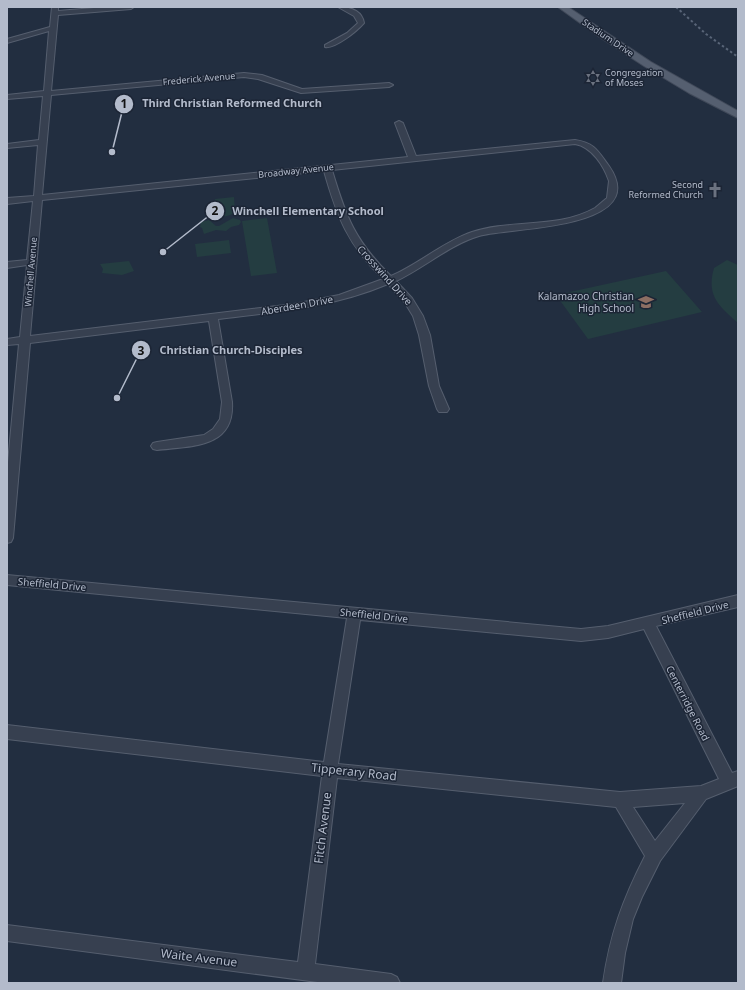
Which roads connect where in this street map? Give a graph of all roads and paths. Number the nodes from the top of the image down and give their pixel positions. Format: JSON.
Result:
{"nodes":[{"id":1,"x":131,"y":7,"type":"edge"},
{"id":2,"x":341,"y":7,"type":"edge"},
{"id":3,"x":562,"y":7,"type":"edge"},
{"id":4,"x":55,"y":10,"type":"edge"},
{"id":5,"x":53,"y":28,"type":"junction"},
{"id":6,"x":7,"y":42,"type":"edge"},
{"id":7,"x":327,"y":46,"type":"dead end"},
{"id":8,"x":389,"y":85,"type":"dead end"},
{"id":9,"x":47,"y":94,"type":"junction"},
{"id":10,"x":7,"y":97,"type":"edge"},
{"id":11,"x":738,"y":115,"type":"edge"},
{"id":12,"x":399,"y":123,"type":"dead end"},
{"id":13,"x":43,"y":142,"type":"junction"},
{"id":14,"x":585,"y":143,"type":"joint"},
{"id":15,"x":7,"y":146,"type":"edge"},
{"id":16,"x":413,"y":159,"type":"junction"},
{"id":17,"x":327,"y":167,"type":"junction"},
{"id":18,"x":38,"y":198,"type":"junction"},
{"id":19,"x":7,"y":201,"type":"edge"},
{"id":20,"x":32,"y":262,"type":"junction"},
{"id":21,"x":7,"y":265,"type":"edge"},
{"id":22,"x":389,"y":281,"type":"junction"},
{"id":23,"x":213,"y":317,"type":"junction"},
{"id":24,"x":25,"y":340,"type":"junction"},
{"id":25,"x":7,"y":342,"type":"edge"},
{"id":26,"x":442,"y":409,"type":"dead end"},
{"id":27,"x":12,"y":433,"type":"edge"},
{"id":28,"x":157,"y":446,"type":"dead end"},
{"id":29,"x":7,"y":538,"type":"edge"},
{"id":30,"x":7,"y":580,"type":"edge"},
{"id":31,"x":738,"y":601,"type":"edge"},
{"id":32,"x":354,"y":613,"type":"junction"},
{"id":33,"x":648,"y":624,"type":"junction"},
{"id":34,"x":7,"y":732,"type":"edge"},
{"id":35,"x":330,"y":770,"type":"junction"},
{"id":36,"x":733,"y":780,"type":"edge"},
{"id":37,"x":701,"y":794,"type":"junction"},
{"id":38,"x":620,"y":800,"type":"junction"},
{"id":39,"x":654,"y":855,"type":"junction"},
{"id":40,"x":7,"y":933,"type":"edge"},
{"id":41,"x":305,"y":972,"type":"junction"},
{"id":42,"x":391,"y":983,"type":"edge"},
{"id":43,"x":612,"y":983,"type":"edge"}],
"edges":[{"from":1,"to":4,"type":"street"},
{"from":2,"to":7,"type":"street"},
{"from":3,"to":11,"type":"main road","name":"Stadium Drive"},
{"from":4,"to":5,"type":"street","name":"Winchell Avenue"},
{"from":5,"to":6,"type":"street"},
{"from":5,"to":9,"type":"street","name":"Winchell Avenue"},
{"from":8,"to":9,"type":"street","name":"Frederick Avenue"},
{"from":9,"to":10,"type":"street","name":"Frederick Avenue"},
{"from":9,"to":13,"type":"street","name":"Winchell Avenue"},
{"from":12,"to":16,"type":"street"},
{"from":13,"to":15,"type":"street"},
{"from":13,"to":18,"type":"street","name":"Winchell Avenue"},
{"from":14,"to":16,"type":"street","name":"Broadway Avenue"},
{"from":14,"to":22,"type":"street","name":"Aberdeen Drive"},
{"from":16,"to":17,"type":"street","name":"Broadway Avenue"},
{"from":17,"to":18,"type":"street","name":"Broadway Avenue"},
{"from":17,"to":22,"type":"street","name":"Crosswind Drive"},
{"from":18,"to":19,"type":"street","name":"Broadway Avenue"},
{"from":18,"to":20,"type":"street","name":"Winchell Avenue"},
{"from":20,"to":21,"type":"street"},
{"from":20,"to":24,"type":"street","name":"Winchell Avenue"},
{"from":22,"to":23,"type":"street","name":"Aberdeen Drive"},
{"from":22,"to":26,"type":"street","name":"Crosswind Drive"},
{"from":23,"to":24,"type":"street","name":"Aberdeen Drive"},
{"from":23,"to":28,"type":"street"},
{"from":24,"to":25,"type":"street","name":"Aberdeen Drive"},
{"from":24,"to":27,"type":"street","name":"Winchell Avenue"},
{"from":27,"to":29,"type":"street","name":"Winchell Avenue"},
{"from":30,"to":32,"type":"street","name":"Sheffield Drive"},
{"from":31,"to":33,"type":"street","name":"Sheffield Drive"},
{"from":32,"to":33,"type":"street","name":"Sheffield Drive"},
{"from":32,"to":35,"type":"street","name":"Fitch Avenue"},
{"from":33,"to":36,"type":"street","name":"Centerridge Road"},
{"from":34,"to":35,"type":"street","name":"Tipperary Road"},
{"from":35,"to":38,"type":"street","name":"Tipperary Road"},
{"from":35,"to":41,"type":"street","name":"Fitch Avenue"},
{"from":36,"to":37,"type":"street"},
{"from":37,"to":38,"type":"street","name":"Tipperary Road"},
{"from":37,"to":39,"type":"street"},
{"from":38,"to":39,"type":"street"},
{"from":39,"to":43,"type":"street"},
{"from":40,"to":41,"type":"street","name":"Waite Avenue"},
{"from":41,"to":42,"type":"street","name":"Waite Avenue"}]}
